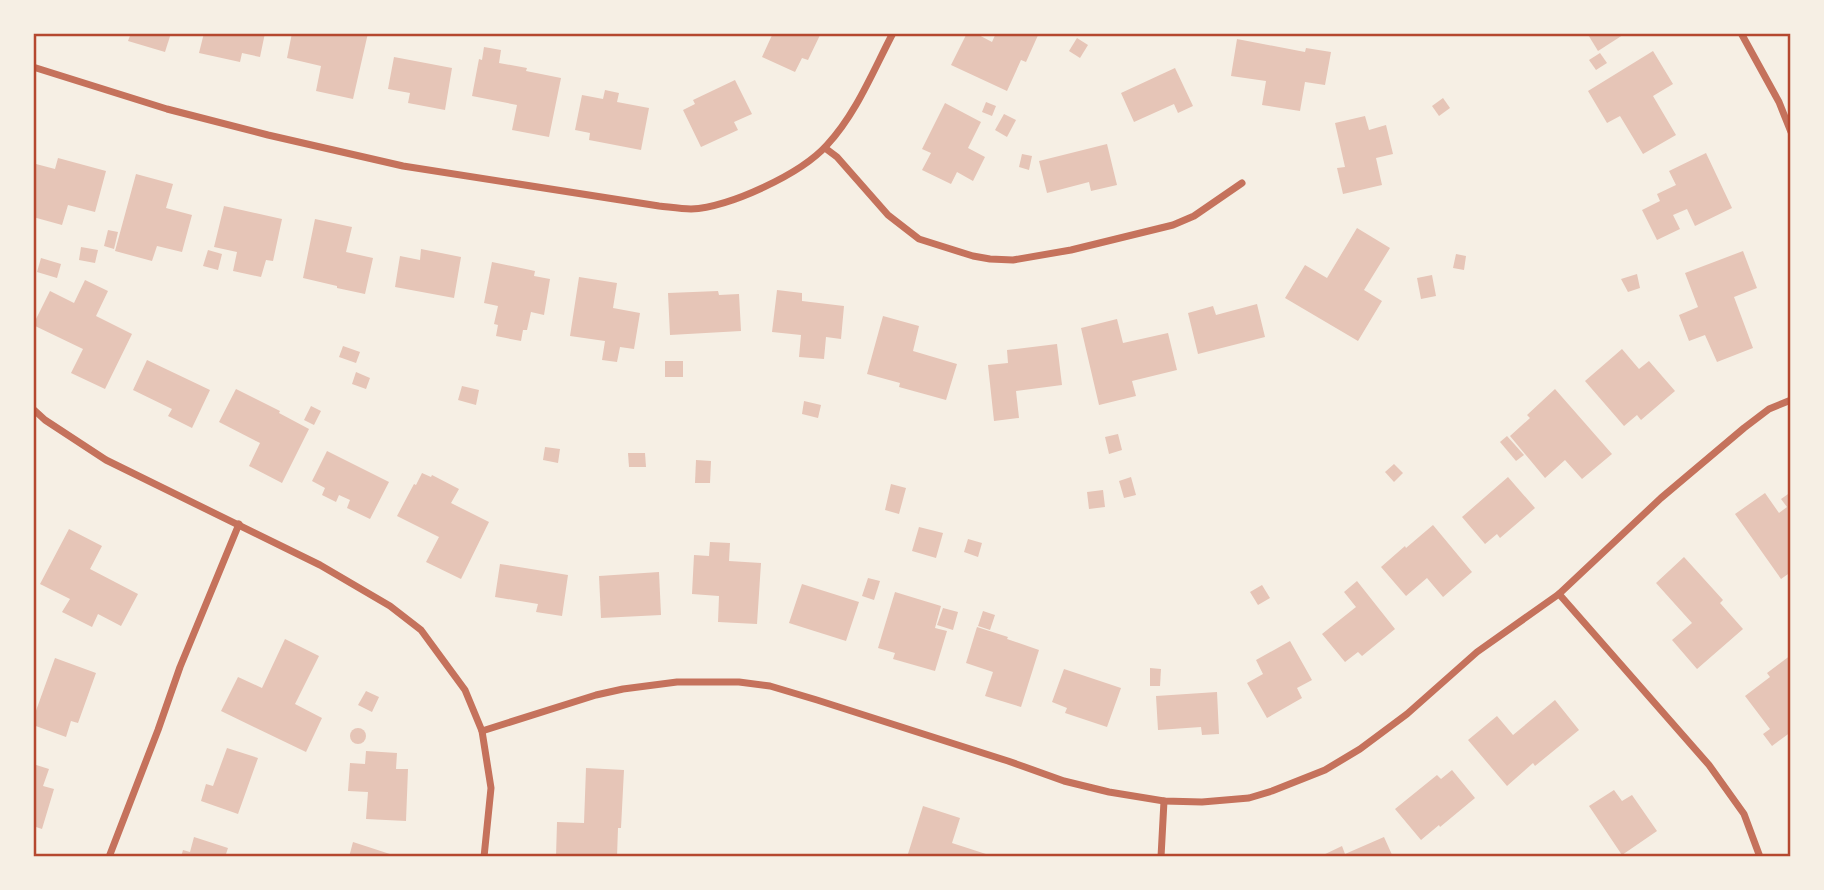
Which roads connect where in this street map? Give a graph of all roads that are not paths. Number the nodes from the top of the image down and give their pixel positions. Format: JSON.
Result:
{"nodes":[{"id":1,"x":893,"y":33,"type":"edge"},
{"id":2,"x":1741,"y":33,"type":"edge"},
{"id":3,"x":33,"y":67,"type":"edge"},
{"id":4,"x":1791,"y":132,"type":"edge"},
{"id":5,"x":825,"y":148,"type":"junction"},
{"id":6,"x":1242,"y":183,"type":"dead end"},
{"id":7,"x":1791,"y":400,"type":"edge"},
{"id":8,"x":33,"y":409,"type":"edge"},
{"id":9,"x":239,"y":524,"type":"junction"},
{"id":10,"x":1559,"y":594,"type":"junction"},
{"id":11,"x":482,"y":731,"type":"junction"},
{"id":12,"x":1164,"y":801,"type":"junction"},
{"id":13,"x":109,"y":857,"type":"edge"},
{"id":14,"x":484,"y":857,"type":"edge"},
{"id":15,"x":1161,"y":857,"type":"edge"},
{"id":16,"x":1760,"y":857,"type":"edge"}],
"edges":[{"from":1,"to":5,"type":"street"},
{"from":2,"to":4,"type":"street"},
{"from":3,"to":5,"type":"street"},
{"from":5,"to":6,"type":"street"},
{"from":7,"to":10,"type":"street"},
{"from":8,"to":9,"type":"street"},
{"from":9,"to":11,"type":"street"},
{"from":9,"to":13,"type":"street"},
{"from":10,"to":12,"type":"street"},
{"from":10,"to":16,"type":"street"},
{"from":11,"to":12,"type":"street"},
{"from":11,"to":14,"type":"street"},
{"from":12,"to":15,"type":"street"}]}
